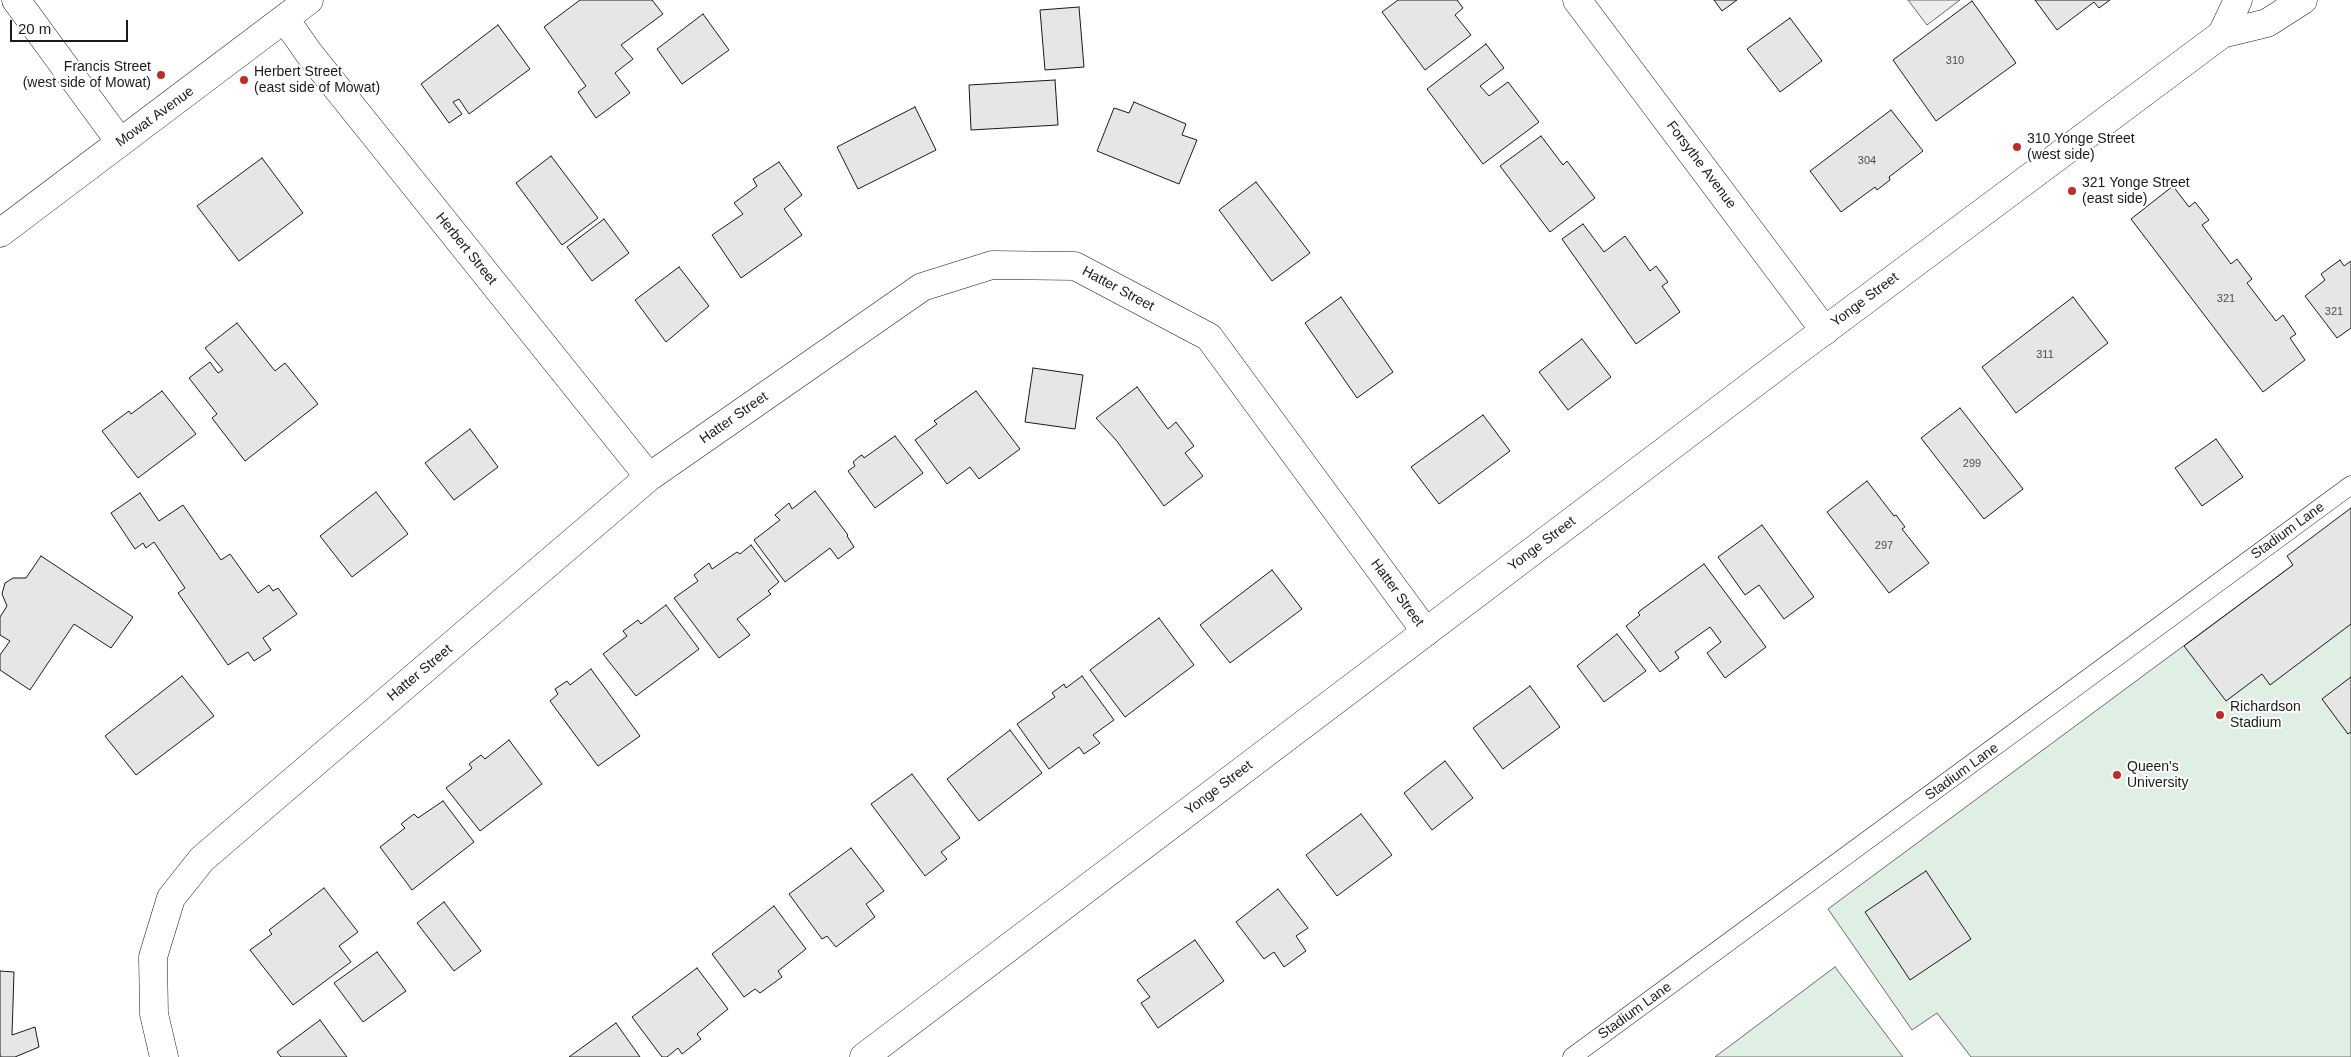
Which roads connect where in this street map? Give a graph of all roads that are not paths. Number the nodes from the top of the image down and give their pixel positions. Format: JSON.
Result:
{"nodes":[{"id":1,"x":16,"y":0,"type":"edge"},
{"id":2,"x":309,"y":0,"type":"edge"},
{"id":3,"x":1577,"y":0,"type":"edge"},
{"id":4,"x":2238,"y":0,"type":"edge"},
{"id":5,"x":2302,"y":0,"type":"edge"},
{"id":6,"x":285,"y":18,"type":"junction"},
{"id":7,"x":2222,"y":34,"type":"junction"},
{"id":8,"x":120,"y":142,"type":"junction"},
{"id":9,"x":0,"y":232,"type":"edge"},
{"id":10,"x":1825,"y":330,"type":"junction"},
{"id":11,"x":649,"y":477,"type":"junction"},
{"id":12,"x":2351,"y":485,"type":"edge"},
{"id":13,"x":1426,"y":632,"type":"junction"},
{"id":14,"x":164,"y":1057,"type":"edge"},
{"id":15,"x":864,"y":1057,"type":"edge"},
{"id":16,"x":1572,"y":1057,"type":"edge"}],
"edges":[{"from":1,"to":8,"type":"street"},
{"from":2,"to":6,"type":"street","name":"Mowat Avenue"},
{"from":3,"to":10,"type":"street","name":"Forsythe Avenue"},
{"from":4,"to":7,"type":"street","name":"Yonge Street"},
{"from":5,"to":7,"type":"street","name":"Yonge Street"},
{"from":6,"to":8,"type":"street","name":"Mowat Avenue"},
{"from":6,"to":11,"type":"street","name":"Herbert Street"},
{"from":7,"to":10,"type":"street","name":"Yonge Street"},
{"from":8,"to":9,"type":"street","name":"Mowat Avenue"},
{"from":10,"to":13,"type":"street","name":"Yonge Street"},
{"from":11,"to":13,"type":"street","name":"Hatter Street"},
{"from":11,"to":14,"type":"street","name":"Hatter Street"},
{"from":12,"to":16,"type":"lane","name":"Stadium Lane"},
{"from":13,"to":15,"type":"street","name":"Yonge Street"}]}
